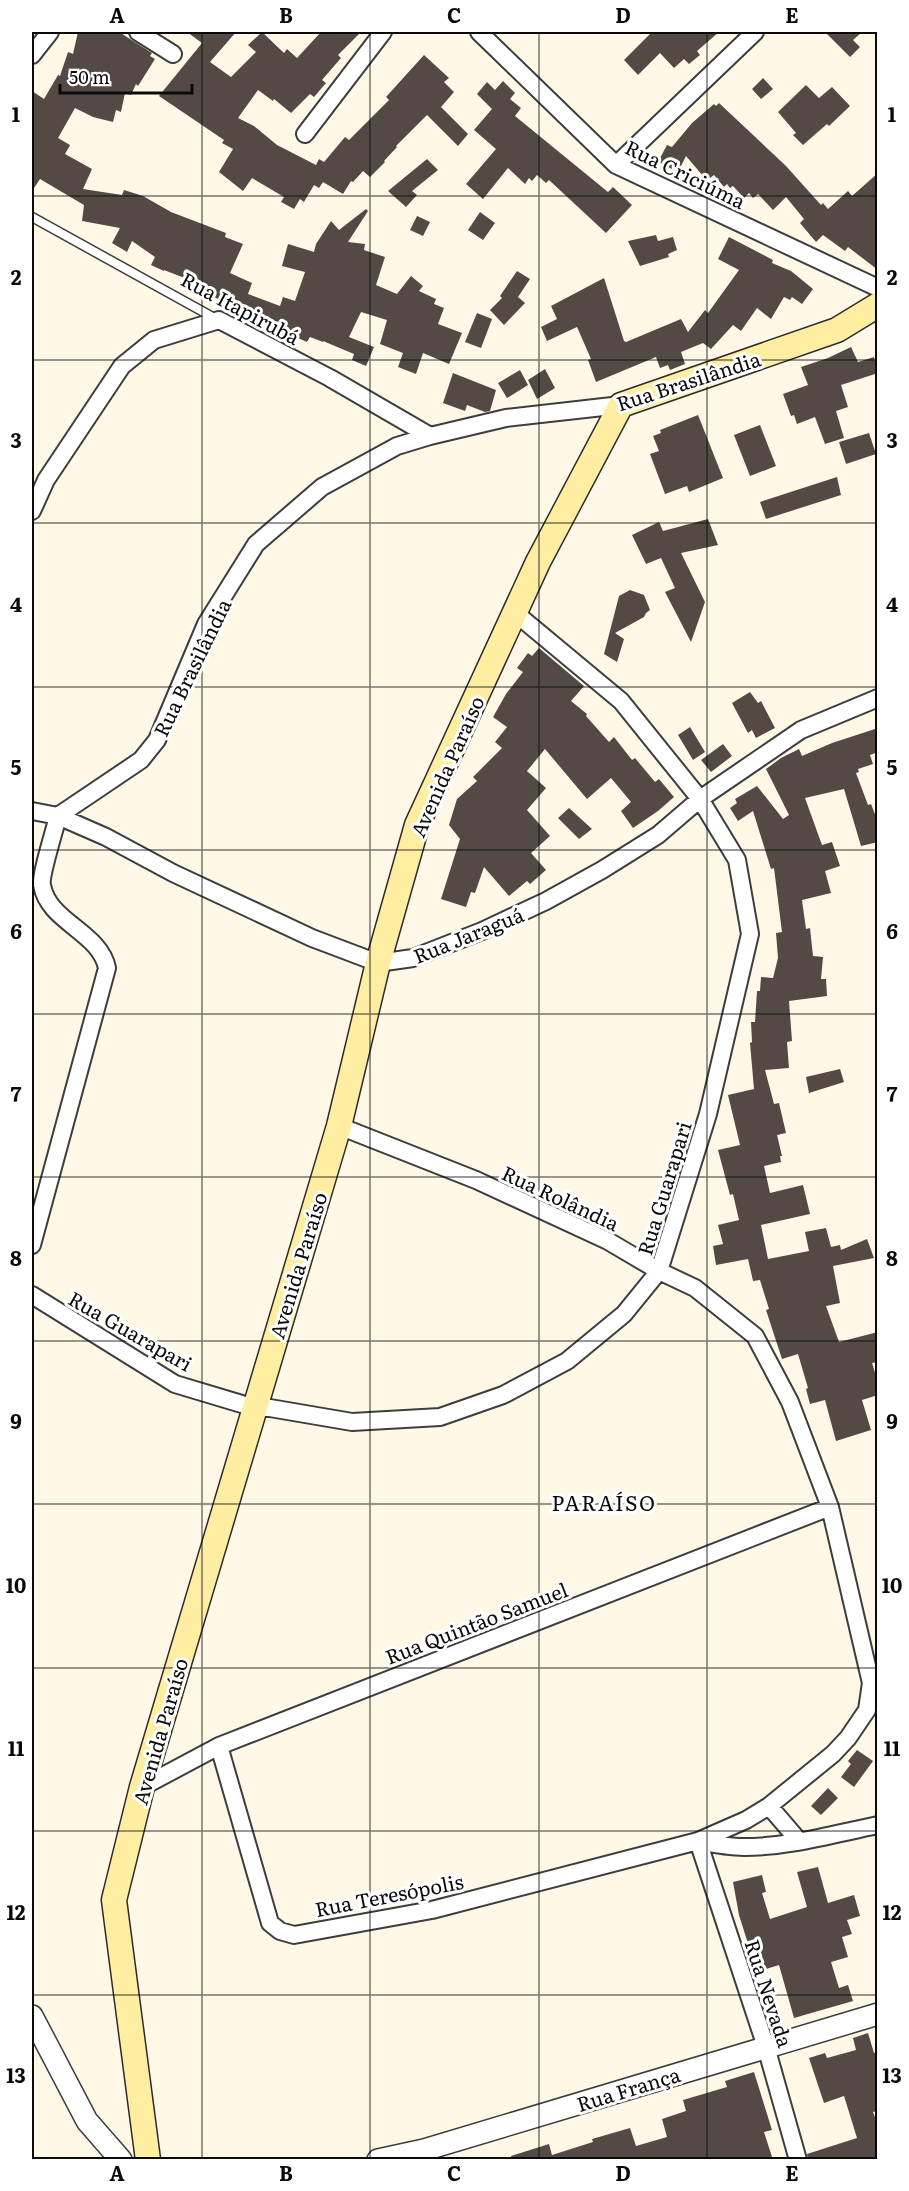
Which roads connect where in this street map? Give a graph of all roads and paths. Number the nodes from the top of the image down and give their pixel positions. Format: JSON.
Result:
{"nodes":[{"id":1,"x":51,"y":32,"type":"edge"},
{"id":2,"x":138,"y":32,"type":"edge"},
{"id":3,"x":383,"y":32,"type":"edge"},
{"id":4,"x":479,"y":32,"type":"edge"},
{"id":5,"x":755,"y":32,"type":"edge"},
{"id":6,"x":173,"y":54,"type":"dead end"},
{"id":7,"x":32,"y":55,"type":"edge"},
{"id":8,"x":305,"y":134,"type":"dead end"},
{"id":9,"x":616,"y":165,"type":"junction"},
{"id":10,"x":32,"y":217,"type":"edge"},
{"id":11,"x":878,"y":288,"type":"edge"},
{"id":12,"x":878,"y":305,"type":"edge"},
{"id":13,"x":219,"y":320,"type":"junction"},
{"id":14,"x":621,"y":405,"type":"junction"},
{"id":15,"x":430,"y":436,"type":"junction"},
{"id":16,"x":32,"y":511,"type":"edge"},
{"id":17,"x":514,"y":612,"type":"junction"},
{"id":18,"x":878,"y":698,"type":"edge"},
{"id":19,"x":700,"y":799,"type":"junction"},
{"id":20,"x":32,"y":811,"type":"edge"},
{"id":21,"x":58,"y":816,"type":"junction"},
{"id":22,"x":378,"y":963,"type":"junction"},
{"id":23,"x":339,"y":1126,"type":"junction"},
{"id":24,"x":32,"y":1245,"type":"edge"},
{"id":25,"x":659,"y":1271,"type":"junction"},
{"id":26,"x":32,"y":1295,"type":"edge"},
{"id":27,"x":255,"y":1408,"type":"junction"},
{"id":28,"x":830,"y":1507,"type":"junction"},
{"id":29,"x":851,"y":1600,"type":"joint"},
{"id":30,"x":219,"y":1746,"type":"junction"},
{"id":31,"x":142,"y":1787,"type":"junction"},
{"id":32,"x":769,"y":1806,"type":"junction"},
{"id":33,"x":878,"y":1825,"type":"edge"},
{"id":34,"x":698,"y":1841,"type":"junction"},
{"id":35,"x":799,"y":1841,"type":"junction"},
{"id":36,"x":878,"y":2014,"type":"edge"},
{"id":37,"x":32,"y":2016,"type":"edge"},
{"id":38,"x":766,"y":2047,"type":"junction"},
{"id":39,"x":121,"y":2160,"type":"edge"},
{"id":40,"x":148,"y":2160,"type":"edge"},
{"id":41,"x":378,"y":2160,"type":"edge"},
{"id":42,"x":798,"y":2160,"type":"edge"}],
"edges":[{"from":1,"to":7,"type":"street"},
{"from":2,"to":6,"type":"street"},
{"from":3,"to":8,"type":"street"},
{"from":4,"to":9,"type":"street","name":"Rua Criciúma"},
{"from":5,"to":9,"type":"street"},
{"from":9,"to":11,"type":"street","name":"Rua Criciúma"},
{"from":10,"to":13,"type":"lane","name":"Rua Itapirubá"},
{"from":12,"to":14,"type":"main road","name":"Rua Brasilândia"},
{"from":13,"to":15,"type":"street","name":"Rua Itapirubá"},
{"from":13,"to":16,"type":"street"},
{"from":14,"to":15,"type":"street","name":"Rua Brasilândia"},
{"from":14,"to":17,"type":"main road","name":"Avenida Paraíso"},
{"from":15,"to":21,"type":"street","name":"Rua Brasilândia"},
{"from":17,"to":19,"type":"street","name":"Rua Guarapari"},
{"from":17,"to":22,"type":"main road","name":"Avenida Paraíso"},
{"from":18,"to":19,"type":"street","name":"Rua Jaraguá"},
{"from":19,"to":22,"type":"street","name":"Rua Jaraguá"},
{"from":19,"to":25,"type":"street","name":"Rua Guarapari"},
{"from":20,"to":21,"type":"street","name":"Rua Jaraguá"},
{"from":21,"to":22,"type":"street","name":"Rua Jaraguá"},
{"from":21,"to":24,"type":"street"},
{"from":22,"to":23,"type":"main road","name":"Avenida Paraíso"},
{"from":23,"to":25,"type":"street","name":"Rua Rolândia"},
{"from":23,"to":27,"type":"main road","name":"Avenida Paraíso"},
{"from":25,"to":27,"type":"street","name":"Rua Guarapari"},
{"from":25,"to":28,"type":"street","name":"Rua Rolândia"},
{"from":26,"to":27,"type":"street","name":"Rua Guarapari"},
{"from":27,"to":31,"type":"main road","name":"Avenida Paraíso"},
{"from":28,"to":29,"type":"street","name":"Rua Rolândia"},
{"from":28,"to":30,"type":"street","name":"Rua Quintão Samuel"},
{"from":29,"to":32,"type":"street","name":"Rua Teresópolis"},
{"from":30,"to":31,"type":"street","name":"Rua Quintão Samuel"},
{"from":30,"to":34,"type":"street","name":"Rua Teresópolis"},
{"from":31,"to":40,"type":"main road","name":"Avenida Paraíso"},
{"from":32,"to":34,"type":"street","name":"Rua Teresópolis"},
{"from":32,"to":35,"type":"street"},
{"from":33,"to":35,"type":"street","name":"Rua Teresópolis"},
{"from":34,"to":35,"type":"street","name":"Rua Teresópolis"},
{"from":34,"to":38,"type":"street","name":"Rua Nevada"},
{"from":36,"to":38,"type":"street","name":"Rua França"},
{"from":37,"to":39,"type":"street"},
{"from":38,"to":41,"type":"street","name":"Rua França"},
{"from":38,"to":42,"type":"street","name":"Rua Nevada"}]}
